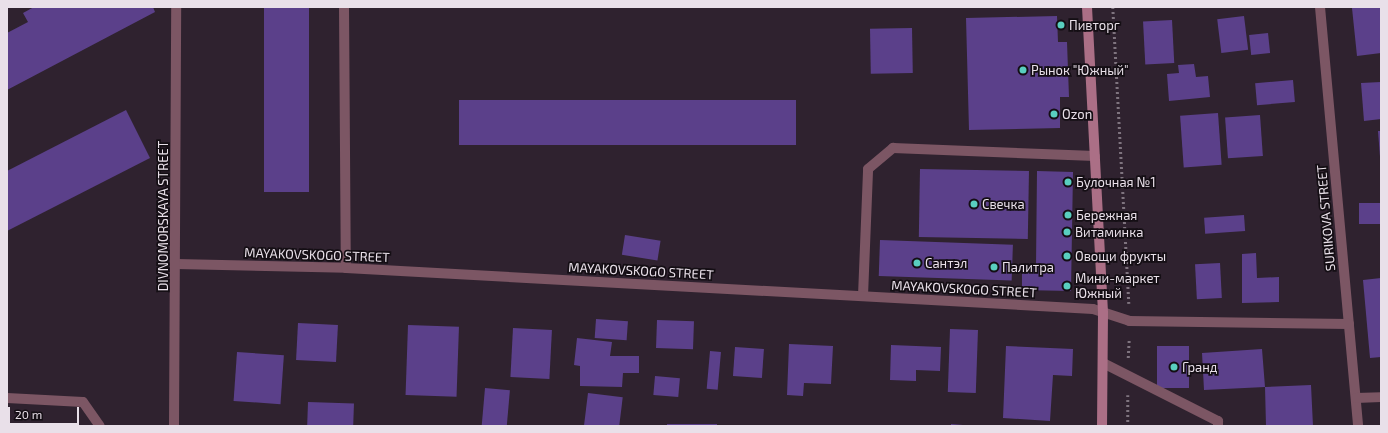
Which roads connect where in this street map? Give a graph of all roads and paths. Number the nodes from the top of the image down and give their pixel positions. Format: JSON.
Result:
{"nodes":[{"id":1,"x":176,"y":7,"type":"edge"},
{"id":2,"x":344,"y":7,"type":"edge"},
{"id":3,"x":1086,"y":7,"type":"edge"},
{"id":4,"x":1112,"y":7,"type":"edge"},
{"id":5,"x":1320,"y":7,"type":"edge"},
{"id":6,"x":1095,"y":156,"type":"junction"},
{"id":7,"x":176,"y":264,"type":"junction"},
{"id":8,"x":346,"y":268,"type":"junction"},
{"id":9,"x":863,"y":296,"type":"junction"},
{"id":10,"x":1103,"y":313,"type":"junction"},
{"id":11,"x":1129,"y":321,"type":"junction"},
{"id":12,"x":1349,"y":324,"type":"junction"},
{"id":13,"x":1103,"y":363,"type":"junction"},
{"id":14,"x":1128,"y":376,"type":"junction"},
{"id":15,"x":1381,"y":397,"type":"edge"},
{"id":16,"x":7,"y":398,"type":"edge"},
{"id":17,"x":1356,"y":398,"type":"junction"},
{"id":18,"x":100,"y":426,"type":"edge"},
{"id":19,"x":174,"y":426,"type":"edge"},
{"id":20,"x":1102,"y":426,"type":"edge"},
{"id":21,"x":1128,"y":426,"type":"edge"},
{"id":22,"x":1218,"y":426,"type":"edge"},
{"id":23,"x":1358,"y":426,"type":"edge"}],
"edges":[{"from":1,"to":7,"type":"street","name":"DIVNOMORSKAYA STREET"},
{"from":2,"to":8,"type":"street"},
{"from":3,"to":6,"type":"street"},
{"from":4,"to":11,"type":"path"},
{"from":5,"to":12,"type":"street","name":"SURIKOVA STREET"},
{"from":6,"to":9,"type":"street"},
{"from":6,"to":10,"type":"street"},
{"from":7,"to":8,"type":"street","name":"MAYAKOVSKOGO STREET"},
{"from":7,"to":19,"type":"street","name":"DIVNOMORSKAYA STREET"},
{"from":8,"to":9,"type":"street","name":"MAYAKOVSKOGO STREET"},
{"from":9,"to":10,"type":"street","name":"MAYAKOVSKOGO STREET"},
{"from":10,"to":11,"type":"street","name":"MAYAKOVSKOGO STREET"},
{"from":10,"to":13,"type":"street"},
{"from":11,"to":12,"type":"street","name":"MAYAKOVSKOGO STREET"},
{"from":11,"to":14,"type":"path"},
{"from":12,"to":17,"type":"street","name":"SURIKOVA STREET"},
{"from":13,"to":14,"type":"street"},
{"from":13,"to":20,"type":"street"},
{"from":14,"to":21,"type":"path"},
{"from":14,"to":22,"type":"street"},
{"from":15,"to":17,"type":"street"},
{"from":16,"to":18,"type":"street"},
{"from":17,"to":23,"type":"street","name":"SURIKOVA STREET"}]}
